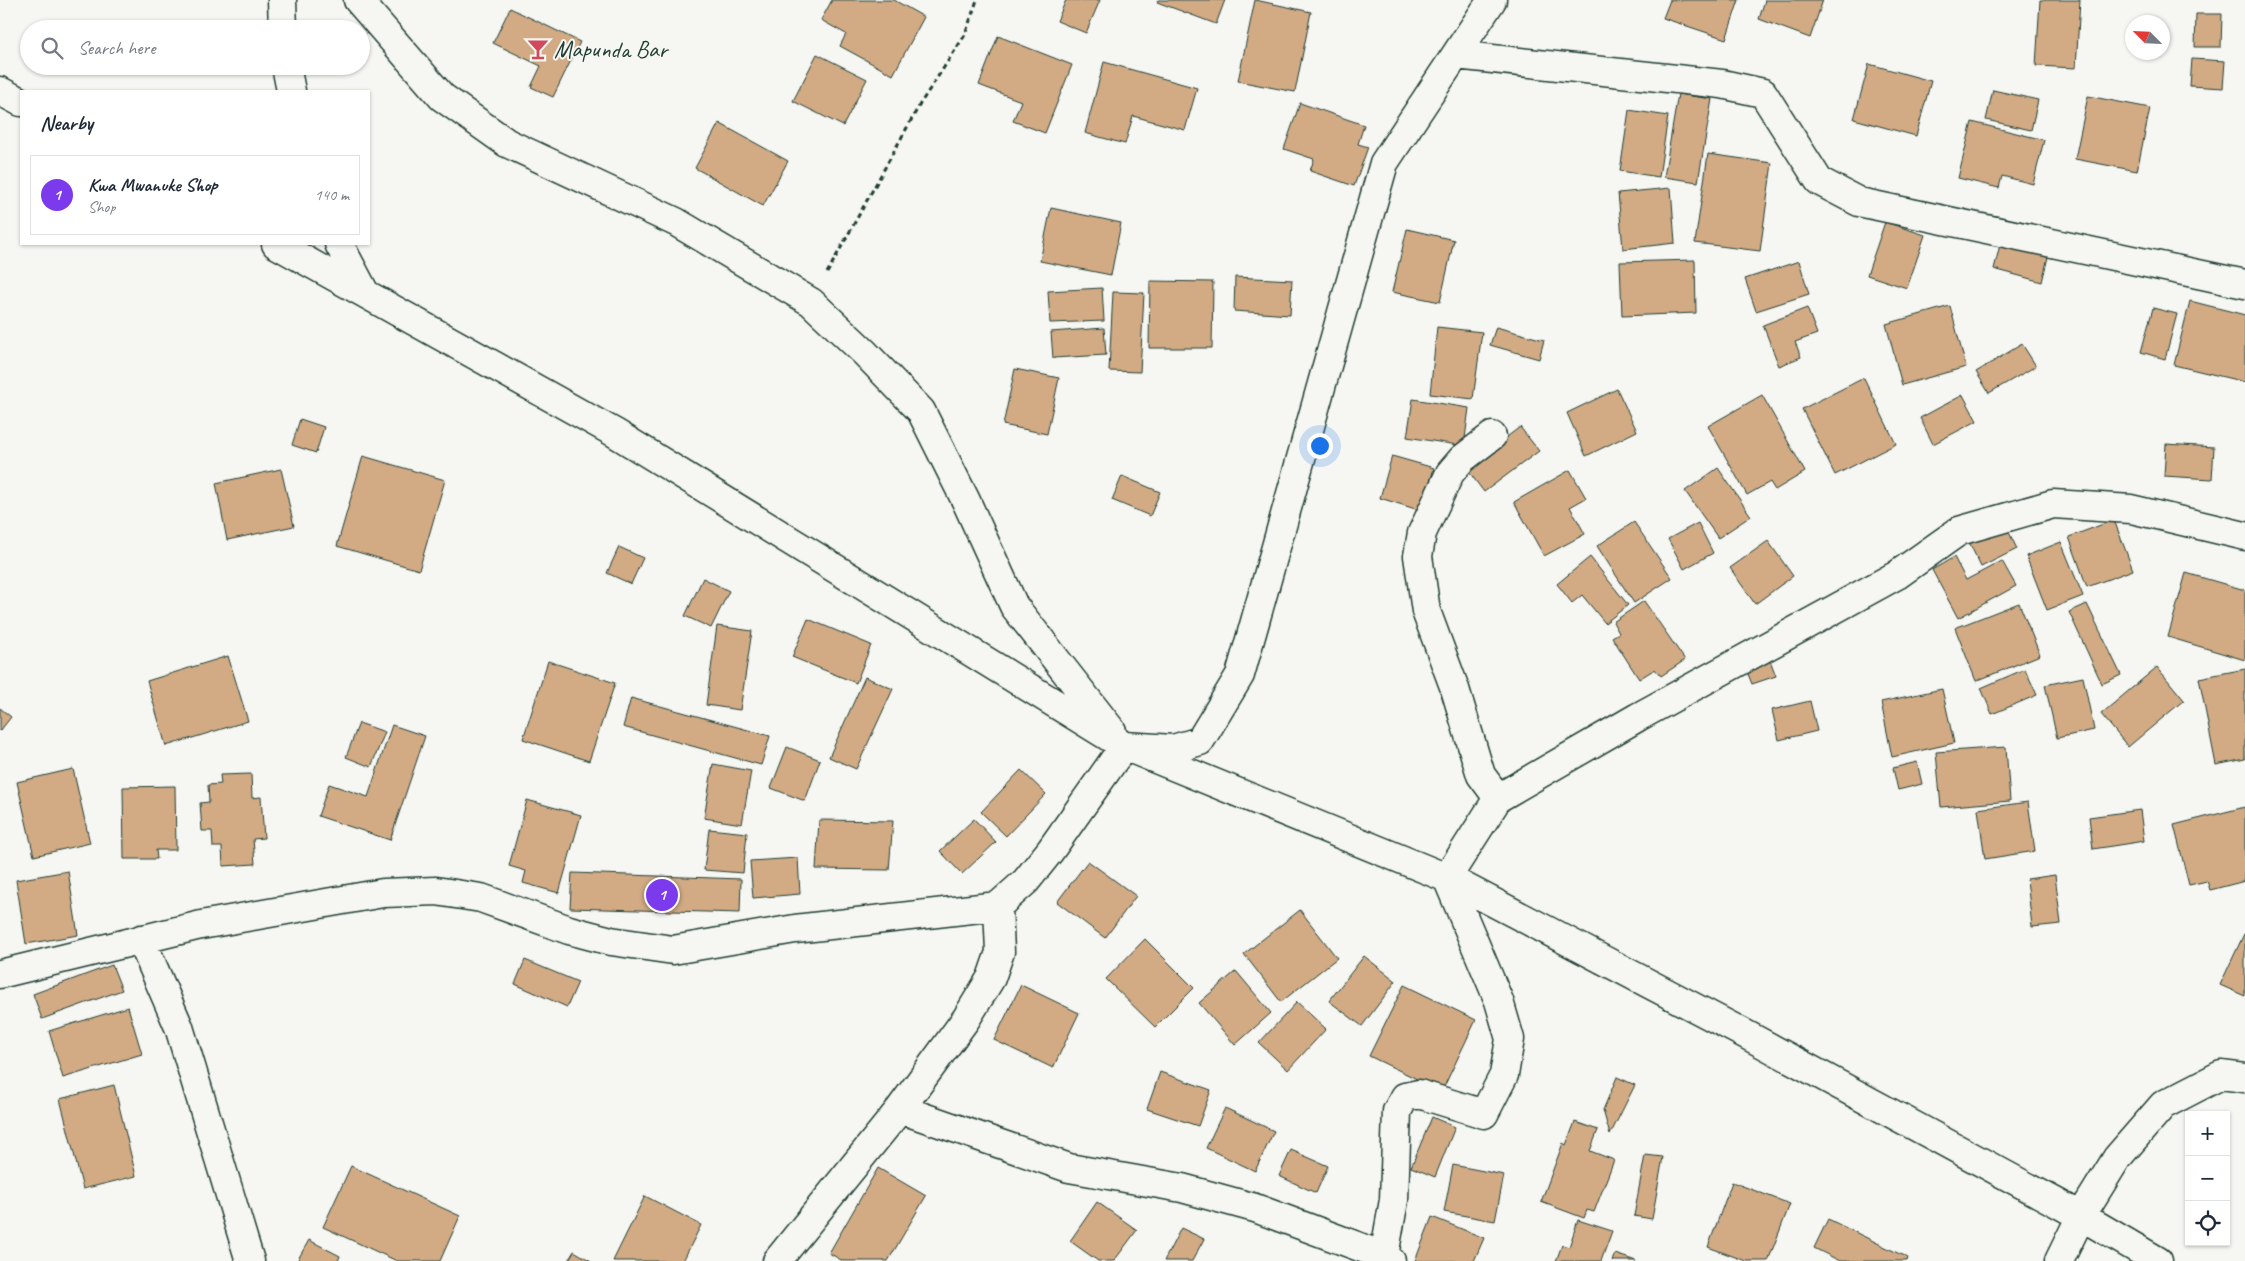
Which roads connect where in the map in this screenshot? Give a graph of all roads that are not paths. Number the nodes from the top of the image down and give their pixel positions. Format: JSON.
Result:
{"nodes":[{"id":1,"x":282,"y":0,"type":"edge"},
{"id":2,"x":358,"y":0,"type":"edge"},
{"id":3,"x":1492,"y":0,"type":"edge"},
{"id":4,"x":283,"y":20,"type":"edge"},
{"id":5,"x":1456,"y":55,"type":"junction"},
{"id":6,"x":288,"y":75,"type":"edge"},
{"id":7,"x":291,"y":90,"type":"edge"},
{"id":8,"x":0,"y":91,"type":"edge"},
{"id":9,"x":20,"y":101,"type":"edge"},
{"id":10,"x":278,"y":245,"type":"edge"},
{"id":11,"x":340,"y":245,"type":"edge"},
{"id":12,"x":2245,"y":284,"type":"edge"},
{"id":13,"x":365,"y":293,"type":"junction"},
{"id":14,"x":1492,"y":436,"type":"dead end"},
{"id":15,"x":2245,"y":536,"type":"edge"},
{"id":16,"x":1124,"y":746,"type":"junction"},
{"id":17,"x":1498,"y":798,"type":"junction"},
{"id":18,"x":1446,"y":878,"type":"junction"},
{"id":19,"x":998,"y":906,"type":"junction"},
{"id":20,"x":141,"y":939,"type":"junction"},
{"id":21,"x":0,"y":974,"type":"edge"},
{"id":22,"x":2245,"y":1078,"type":"edge"},
{"id":23,"x":900,"y":1110,"type":"junction"},
{"id":24,"x":2081,"y":1216,"type":"junction"},
{"id":25,"x":1384,"y":1259,"type":"edge"},
{"id":26,"x":250,"y":1261,"type":"edge"},
{"id":27,"x":777,"y":1261,"type":"edge"},
{"id":28,"x":2059,"y":1261,"type":"edge"},
{"id":29,"x":2158,"y":1261,"type":"edge"}],
"edges":[{"from":1,"to":4,"type":"street"},
{"from":2,"to":16,"type":"street"},
{"from":3,"to":5,"type":"street"},
{"from":5,"to":12,"type":"street"},
{"from":5,"to":16,"type":"street"},
{"from":6,"to":7,"type":"street"},
{"from":8,"to":9,"type":"street"},
{"from":10,"to":13,"type":"street"},
{"from":11,"to":13,"type":"street"},
{"from":13,"to":16,"type":"street"},
{"from":14,"to":17,"type":"street"},
{"from":15,"to":17,"type":"street"},
{"from":16,"to":18,"type":"street"},
{"from":16,"to":19,"type":"street"},
{"from":17,"to":18,"type":"street"},
{"from":18,"to":24,"type":"street"},
{"from":18,"to":25,"type":"street"},
{"from":19,"to":20,"type":"street"},
{"from":19,"to":23,"type":"street"},
{"from":20,"to":21,"type":"street"},
{"from":20,"to":26,"type":"street"},
{"from":22,"to":24,"type":"street"},
{"from":23,"to":25,"type":"street"},
{"from":23,"to":27,"type":"street"},
{"from":24,"to":28,"type":"street"},
{"from":24,"to":29,"type":"street"}]}
